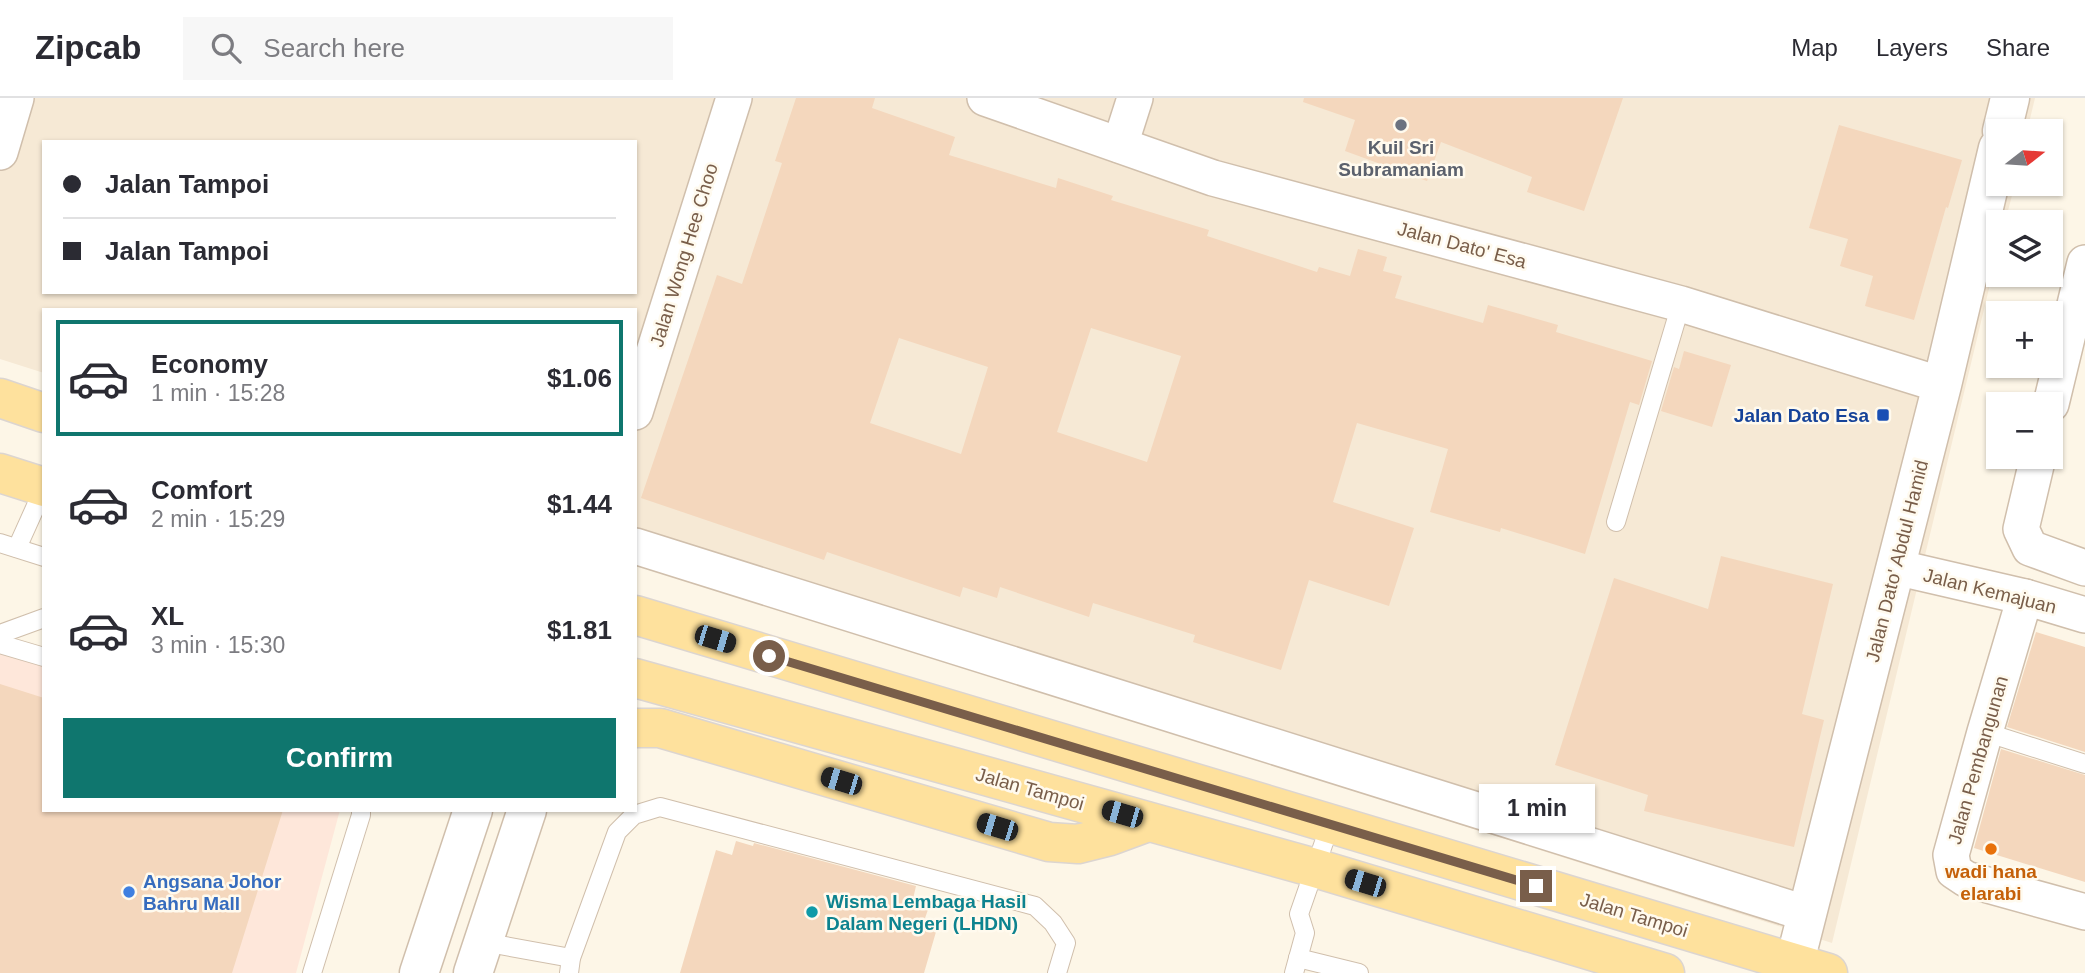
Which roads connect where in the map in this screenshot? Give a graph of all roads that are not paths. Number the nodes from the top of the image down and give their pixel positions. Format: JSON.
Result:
{"nodes":[{"id":1,"x":734,"y":98,"type":"edge"},
{"id":2,"x":985,"y":98,"type":"edge"},
{"id":3,"x":1135,"y":98,"type":"edge"},
{"id":4,"x":2010,"y":98,"type":"edge"},
{"id":5,"x":12,"y":99,"type":"edge"},
{"id":6,"x":2005,"y":119,"type":"edge"},
{"id":7,"x":1120,"y":145,"type":"junction"},
{"id":8,"x":0,"y":152,"type":"edge"},
{"id":9,"x":1987,"y":196,"type":"edge"},
{"id":10,"x":2084,"y":271,"type":"edge"},
{"id":11,"x":1681,"y":304,"type":"junction"},
{"id":12,"x":1942,"y":385,"type":"junction"},
{"id":13,"x":2054,"y":392,"type":"edge"},
{"id":14,"x":0,"y":398,"type":"edge"},
{"id":15,"x":637,"y":406,"type":"edge"},
{"id":16,"x":42,"y":412,"type":"edge"},
{"id":17,"x":2035,"y":469,"type":"edge"},
{"id":18,"x":0,"y":473,"type":"edge"},
{"id":19,"x":42,"y":486,"type":"edge"},
{"id":20,"x":42,"y":490,"type":"edge"},
{"id":21,"x":1616,"y":522,"type":"dead end"},
{"id":22,"x":9,"y":546,"type":"edge"},
{"id":23,"x":637,"y":547,"type":"edge"},
{"id":24,"x":42,"y":556,"type":"edge"},
{"id":25,"x":1895,"y":567,"type":"junction"},
{"id":26,"x":2085,"y":568,"type":"edge"},
{"id":27,"x":2025,"y":597,"type":"junction"},
{"id":28,"x":2085,"y":615,"type":"edge"},
{"id":29,"x":637,"y":616,"type":"edge"},
{"id":30,"x":42,"y":619,"type":"edge"},
{"id":31,"x":0,"y":634,"type":"edge"},
{"id":32,"x":0,"y":644,"type":"edge"},
{"id":33,"x":42,"y":656,"type":"edge"},
{"id":34,"x":637,"y":679,"type":"edge"},
{"id":35,"x":637,"y":728,"type":"edge"},
{"id":36,"x":1984,"y":732,"type":"junction"},
{"id":37,"x":2085,"y":764,"type":"edge"},
{"id":38,"x":360,"y":812,"type":"edge"},
{"id":39,"x":472,"y":812,"type":"edge"},
{"id":40,"x":526,"y":812,"type":"edge"},
{"id":41,"x":1147,"y":822,"type":"junction"},
{"id":42,"x":1330,"y":825,"type":"junction"},
{"id":43,"x":1315,"y":868,"type":"junction"},
{"id":44,"x":2085,"y":912,"type":"edge"},
{"id":45,"x":1808,"y":914,"type":"junction"},
{"id":46,"x":478,"y":958,"type":"edge"},
{"id":47,"x":570,"y":965,"type":"edge"},
{"id":48,"x":1296,"y":965,"type":"edge"},
{"id":49,"x":1805,"y":970,"type":"edge"},
{"id":50,"x":312,"y":973,"type":"edge"},
{"id":51,"x":419,"y":973,"type":"edge"},
{"id":52,"x":1057,"y":973,"type":"edge"},
{"id":53,"x":1359,"y":973,"type":"edge"},
{"id":54,"x":1665,"y":973,"type":"edge"}],
"edges":[{"from":1,"to":15,"type":"street","name":"Jalan Wong Hee Choo"},
{"from":2,"to":7,"type":"street","name":"Jalan Dato' Esa"},
{"from":3,"to":7,"type":"street"},
{"from":4,"to":6,"type":"street"},
{"from":5,"to":8,"type":"street"},
{"from":7,"to":11,"type":"street","name":"Jalan Dato' Esa"},
{"from":9,"to":12,"type":"street","name":"Jalan Dato' Abdul Hamid"},
{"from":10,"to":13,"type":"street"},
{"from":11,"to":12,"type":"street","name":"Jalan Dato' Esa"},
{"from":11,"to":21,"type":"lane"},
{"from":12,"to":25,"type":"street","name":"Jalan Dato' Abdul Hamid"},
{"from":14,"to":16,"type":"main road"},
{"from":17,"to":26,"type":"street"},
{"from":18,"to":19,"type":"main road"},
{"from":20,"to":22,"type":"lane"},
{"from":22,"to":24,"type":"lane"},
{"from":23,"to":45,"type":"street"},
{"from":25,"to":27,"type":"street","name":"Jalan Kemajuan"},
{"from":25,"to":45,"type":"street","name":"Jalan Dato' Abdul Hamid"},
{"from":27,"to":28,"type":"street","name":"Jalan Kemajuan"},
{"from":27,"to":36,"type":"street","name":"Jalan Pembangunan"},
{"from":29,"to":42,"type":"main road","name":"Jalan Tampoi"},
{"from":30,"to":31,"type":"lane"},
{"from":32,"to":33,"type":"lane"},
{"from":34,"to":41,"type":"main road","name":"Jalan Tampoi"},
{"from":35,"to":41,"type":"main road"},
{"from":36,"to":37,"type":"lane"},
{"from":36,"to":44,"type":"street","name":"Jalan Pembangunan"},
{"from":38,"to":50,"type":"lane"},
{"from":39,"to":51,"type":"street"},
{"from":40,"to":46,"type":"street"},
{"from":41,"to":43,"type":"main road","name":"Jalan Tampoi"},
{"from":42,"to":43,"type":"lane"},
{"from":42,"to":49,"type":"main road","name":"Jalan Tampoi"},
{"from":43,"to":48,"type":"lane"},
{"from":43,"to":54,"type":"main road","name":"Jalan Tampoi"},
{"from":45,"to":49,"type":"street","name":"Jalan Dato' Abdul Hamid"},
{"from":46,"to":47,"type":"lane"},
{"from":47,"to":52,"type":"lane"},
{"from":48,"to":53,"type":"lane"}]}
